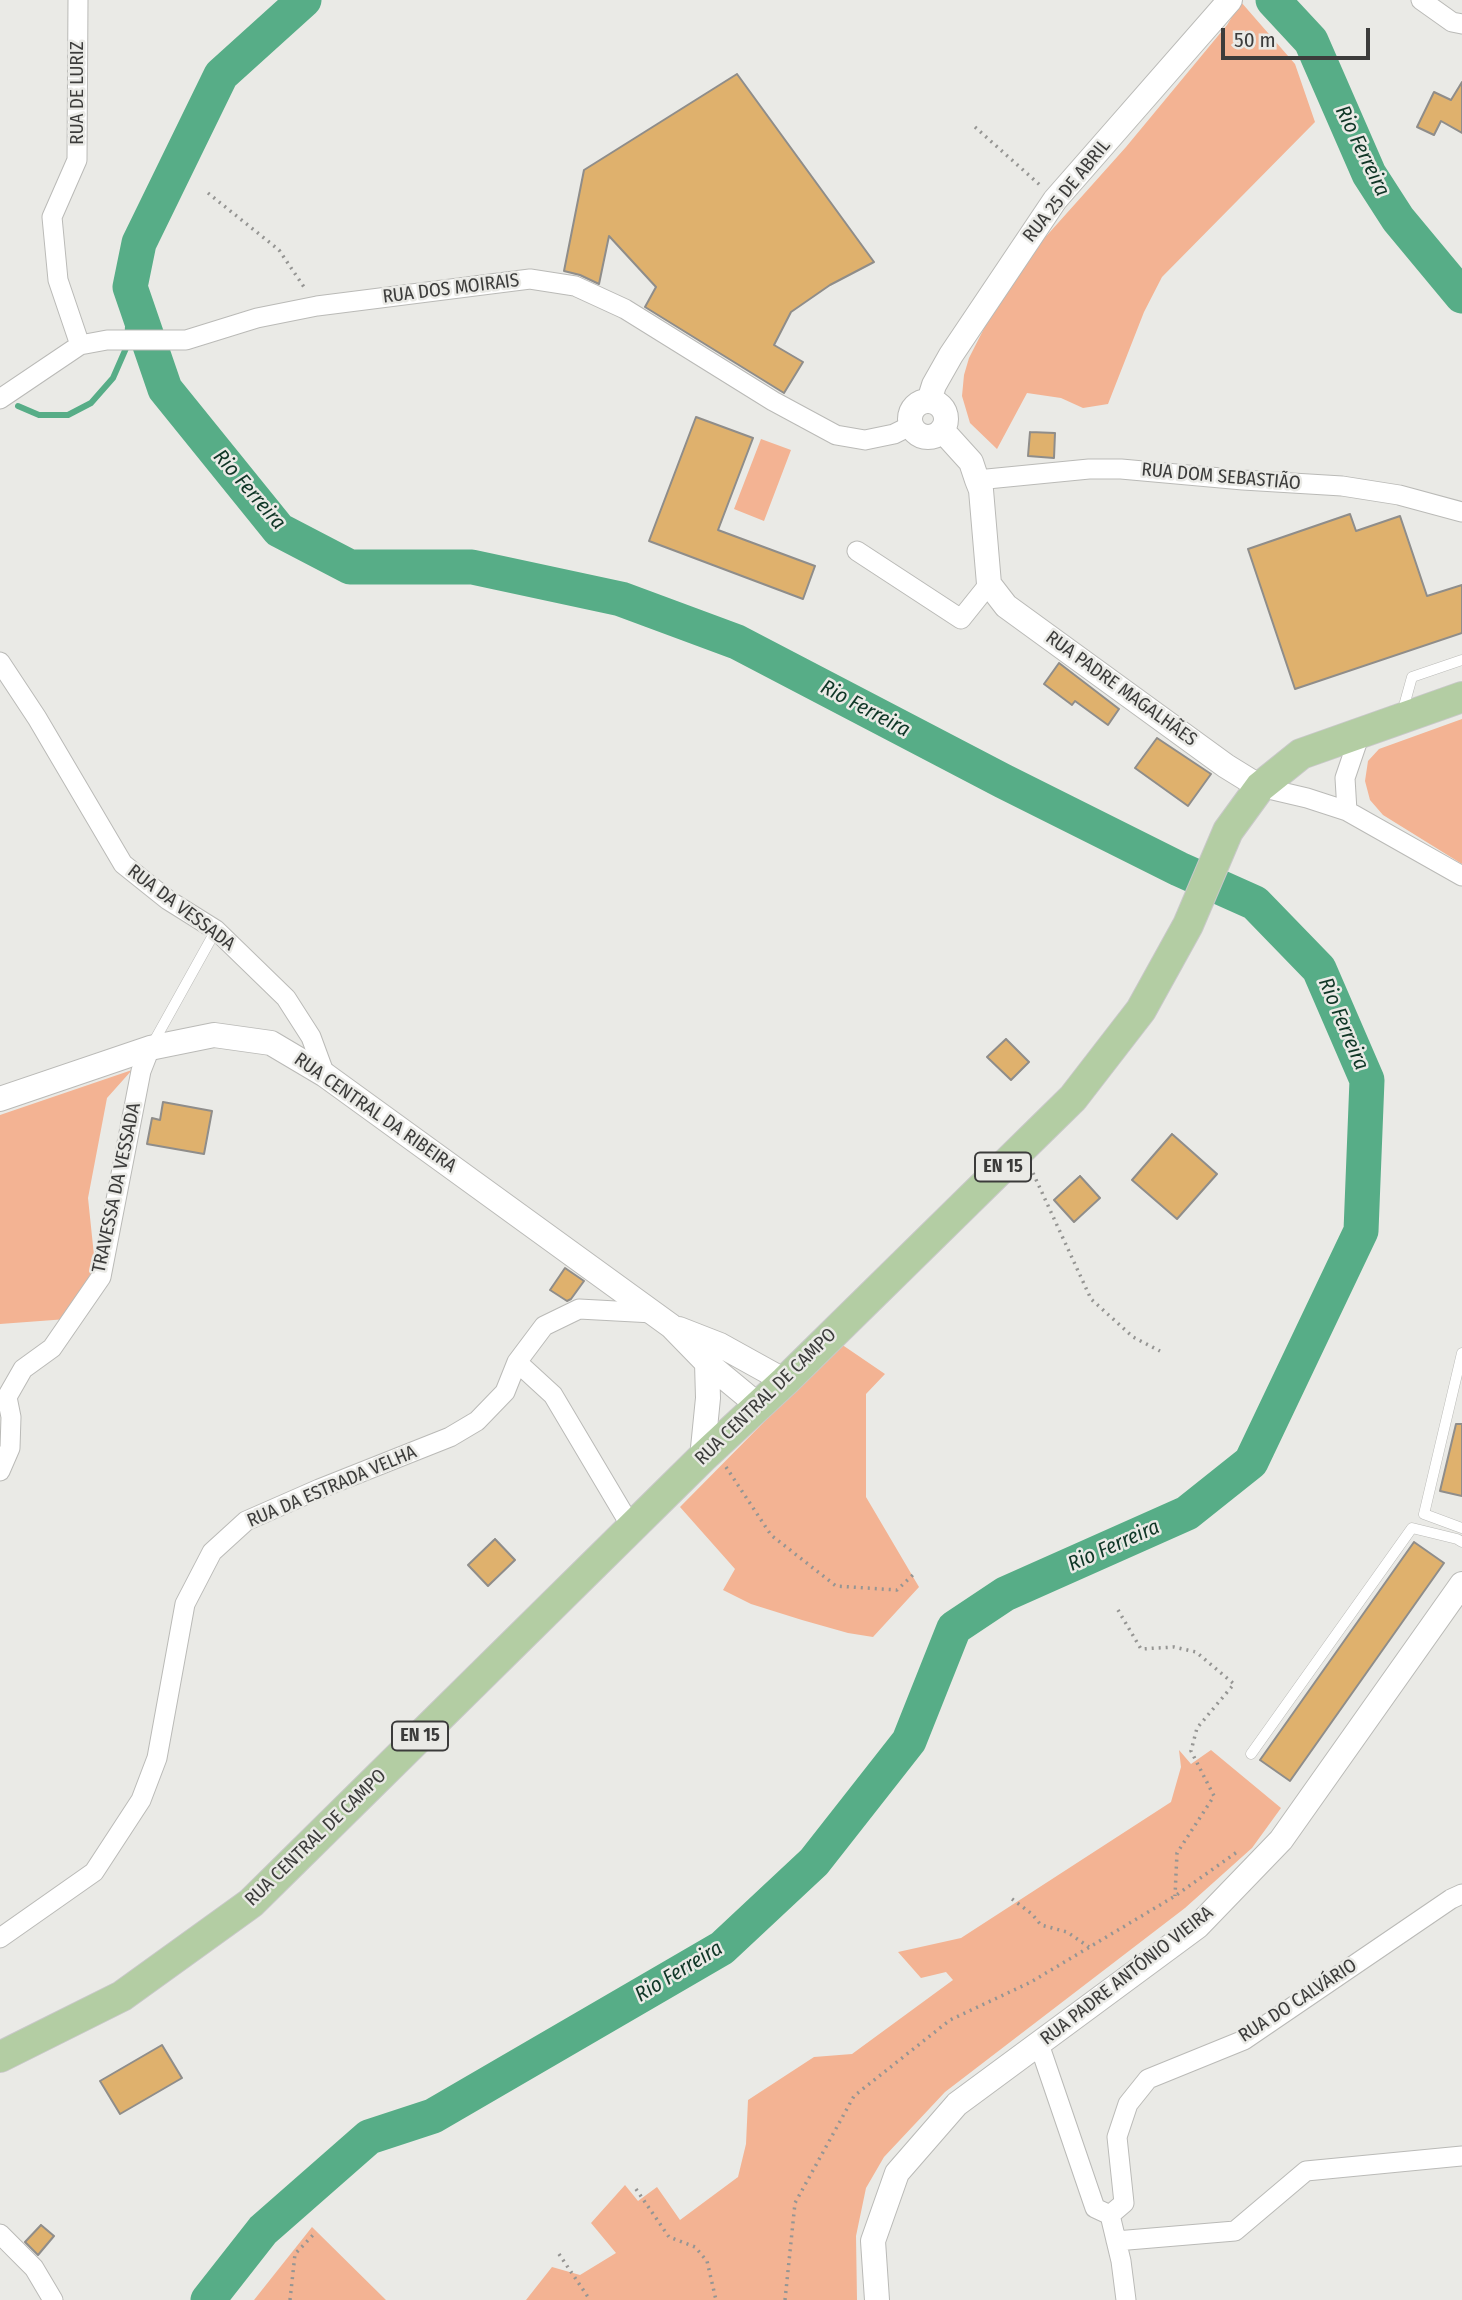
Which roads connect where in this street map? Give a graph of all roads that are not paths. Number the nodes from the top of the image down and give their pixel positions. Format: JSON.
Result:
{"nodes":[{"id":1,"x":78,"y":0,"type":"edge"},
{"id":2,"x":1230,"y":0,"type":"edge"},
{"id":3,"x":1421,"y":0,"type":"edge"},
{"id":4,"x":1462,"y":24,"type":"edge"},
{"id":5,"x":80,"y":345,"type":"junction"},
{"id":6,"x":0,"y":399,"type":"edge"},
{"id":7,"x":929,"y":401,"type":"junction"},
{"id":8,"x":911,"y":426,"type":"junction"},
{"id":9,"x":942,"y":430,"type":"junction"},
{"id":10,"x":977,"y":480,"type":"junction"},
{"id":11,"x":1462,"y":512,"type":"edge"},
{"id":12,"x":857,"y":551,"type":"dead end"},
{"id":13,"x":989,"y":584,"type":"junction"},
{"id":14,"x":1462,"y":660,"type":"edge"},
{"id":15,"x":0,"y":662,"type":"edge"},
{"id":16,"x":1462,"y":697,"type":"edge"},
{"id":17,"x":1400,"y":718,"type":"junction"},
{"id":18,"x":1361,"y":731,"type":"junction"},
{"id":19,"x":1260,"y":787,"type":"junction"},
{"id":20,"x":1347,"y":811,"type":"junction"},
{"id":21,"x":1462,"y":876,"type":"edge"},
{"id":22,"x":216,"y":930,"type":"junction"},
{"id":23,"x":150,"y":1048,"type":"junction"},
{"id":24,"x":325,"y":1075,"type":"junction"},
{"id":25,"x":0,"y":1099,"type":"edge"},
{"id":26,"x":662,"y":1319,"type":"junction"},
{"id":27,"x":1462,"y":1353,"type":"edge"},
{"id":28,"x":517,"y":1362,"type":"junction"},
{"id":29,"x":707,"y":1363,"type":"junction"},
{"id":30,"x":785,"y":1381,"type":"junction"},
{"id":31,"x":759,"y":1406,"type":"junction"},
{"id":32,"x":5,"y":1416,"type":"edge"},
{"id":33,"x":708,"y":1453,"type":"junction"},
{"id":34,"x":0,"y":1471,"type":"edge"},
{"id":35,"x":632,"y":1528,"type":"junction"},
{"id":36,"x":1462,"y":1528,"type":"edge"},
{"id":37,"x":1462,"y":1542,"type":"edge"},
{"id":38,"x":1462,"y":1584,"type":"edge"},
{"id":39,"x":1251,"y":1754,"type":"dead end"},
{"id":40,"x":1462,"y":1894,"type":"edge"},
{"id":41,"x":0,"y":1938,"type":"edge"},
{"id":42,"x":1039,"y":2044,"type":"junction"},
{"id":43,"x":0,"y":2057,"type":"edge"},
{"id":44,"x":1462,"y":2156,"type":"edge"},
{"id":45,"x":1110,"y":2215,"type":"junction"},
{"id":46,"x":0,"y":2234,"type":"edge"},
{"id":47,"x":1116,"y":2241,"type":"junction"},
{"id":48,"x":52,"y":2300,"type":"edge"},
{"id":49,"x":877,"y":2300,"type":"edge"},
{"id":50,"x":1126,"y":2300,"type":"edge"}],
"edges":[{"from":1,"to":5,"type":"street","name":"RUA DE LURIZ"},
{"from":2,"to":7,"type":"street","name":"RUA 25 DE ABRIL"},
{"from":3,"to":4,"type":"street"},
{"from":5,"to":6,"type":"street"},
{"from":5,"to":8,"type":"street","name":"RUA DOS MOIRAIS"},
{"from":7,"to":8,"type":"street"},
{"from":7,"to":9,"type":"street"},
{"from":8,"to":9,"type":"street"},
{"from":9,"to":10,"type":"street"},
{"from":10,"to":11,"type":"street","name":"RUA DOM SEBASTIÃO"},
{"from":10,"to":13,"type":"street"},
{"from":12,"to":13,"type":"street"},
{"from":13,"to":19,"type":"street","name":"RUA PADRE MAGALHÃES"},
{"from":14,"to":17,"type":"lane"},
{"from":15,"to":22,"type":"street","name":"RUA DA VESSADA"},
{"from":16,"to":17,"type":"main road","name":"RUA CENTRAL DE CAMPO","number":"EN 15"},
{"from":17,"to":18,"type":"main road","name":"RUA CENTRAL DE CAMPO","number":"EN 15"},
{"from":18,"to":19,"type":"main road","name":"RUA CENTRAL DE CAMPO","number":"EN 15"},
{"from":18,"to":20,"type":"street"},
{"from":19,"to":20,"type":"street"},
{"from":19,"to":30,"type":"main road","name":"RUA CENTRAL DE CAMPO","number":"EN 15"},
{"from":20,"to":21,"type":"street"},
{"from":22,"to":23,"type":"lane","name":"TRAVESSA DA VESSADA"},
{"from":22,"to":24,"type":"street","name":"RUA DA VESSADA"},
{"from":23,"to":24,"type":"street","name":"RUA CENTRAL DA RIBEIRA"},
{"from":23,"to":25,"type":"street","name":"RUA CENTRAL DA RIBEIRA"},
{"from":23,"to":32,"type":"street","name":"TRAVESSA DA VESSADA"},
{"from":24,"to":26,"type":"street","name":"RUA CENTRAL DA RIBEIRA"},
{"from":26,"to":28,"type":"street","name":"RUA DA ESTRADA VELHA"},
{"from":26,"to":29,"type":"street","name":"RUA CENTRAL DA RIBEIRA"},
{"from":26,"to":30,"type":"street","name":"RUA CENTRAL DA RIBEIRA"},
{"from":27,"to":36,"type":"lane"},
{"from":28,"to":35,"type":"street"},
{"from":28,"to":41,"type":"street","name":"RUA DA ESTRADA VELHA"},
{"from":29,"to":31,"type":"street","name":"RUA CENTRAL DA RIBEIRA"},
{"from":29,"to":33,"type":"street"},
{"from":30,"to":31,"type":"main road","name":"RUA CENTRAL DE CAMPO","number":"EN 15"},
{"from":31,"to":33,"type":"main road","name":"RUA CENTRAL DE CAMPO","number":"EN 15"},
{"from":32,"to":34,"type":"street","name":"TRAVESSA DA VESSADA"},
{"from":33,"to":35,"type":"main road","name":"RUA CENTRAL DE CAMPO","number":"EN 15"},
{"from":35,"to":43,"type":"main road","name":"RUA CENTRAL DE CAMPO","number":"EN 15"},
{"from":37,"to":39,"type":"lane"},
{"from":38,"to":42,"type":"street","name":"RUA PADRE ANTÓNIO VIEIRA"},
{"from":40,"to":45,"type":"street","name":"RUA DO CALVÁRIO"},
{"from":42,"to":45,"type":"street"},
{"from":42,"to":49,"type":"street","name":"RUA PADRE ANTÓNIO VIEIRA"},
{"from":44,"to":47,"type":"street"},
{"from":45,"to":47,"type":"street"},
{"from":46,"to":48,"type":"street"},
{"from":47,"to":50,"type":"street"}]}
